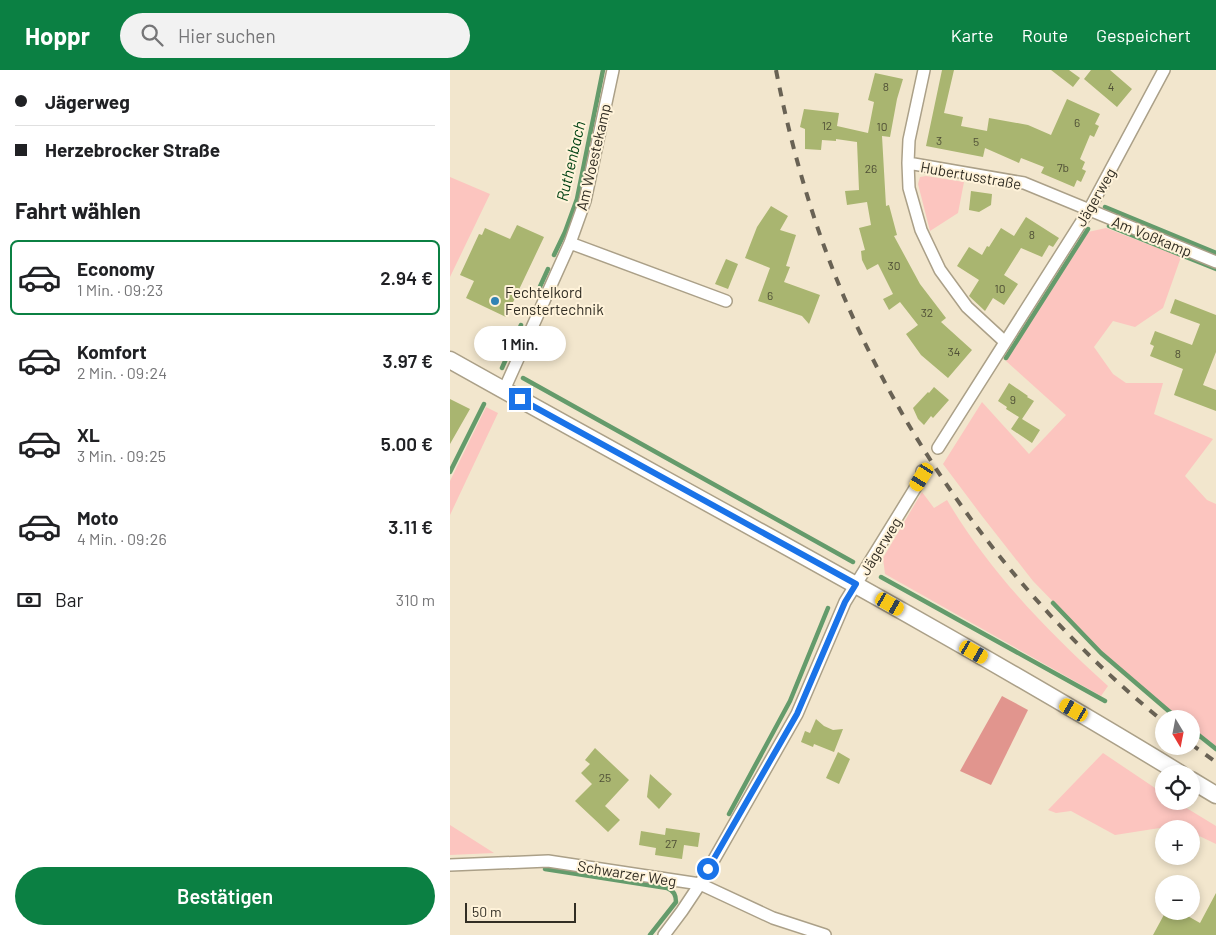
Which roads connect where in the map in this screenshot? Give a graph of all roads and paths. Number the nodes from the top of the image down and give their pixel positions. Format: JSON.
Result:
{"nodes":[{"id":1,"x":613,"y":70,"type":"edge"},
{"id":2,"x":924,"y":70,"type":"edge"},
{"id":3,"x":1164,"y":70,"type":"edge"},
{"id":4,"x":908,"y":163,"type":"junction"},
{"id":5,"x":1089,"y":210,"type":"junction"},
{"id":6,"x":570,"y":244,"type":"junction"},
{"id":7,"x":1216,"y":262,"type":"edge"},
{"id":8,"x":726,"y":301,"type":"dead end"},
{"id":9,"x":1005,"y":342,"type":"junction"},
{"id":10,"x":450,"y":360,"type":"edge"},
{"id":11,"x":504,"y":390,"type":"junction"},
{"id":12,"x":938,"y":448,"type":"dead end"},
{"id":13,"x":922,"y":471,"type":"dead end"},
{"id":14,"x":856,"y":584,"type":"junction"},
{"id":15,"x":1167,"y":765,"type":"edge"},
{"id":16,"x":1200,"y":785,"type":"edge"},
{"id":17,"x":1216,"y":795,"type":"edge"},
{"id":18,"x":450,"y":865,"type":"edge"},
{"id":19,"x":700,"y":884,"type":"junction"},
{"id":20,"x":664,"y":935,"type":"edge"},
{"id":21,"x":825,"y":935,"type":"edge"}],
"edges":[{"from":1,"to":6,"type":"street","name":"Am Woestekamp"},
{"from":2,"to":4,"type":"street","name":"Hubertusstraße"},
{"from":3,"to":5,"type":"street","name":"Jägerweg"},
{"from":4,"to":5,"type":"street","name":"Hubertusstraße"},
{"from":4,"to":9,"type":"street","name":"Hubertusstraße"},
{"from":5,"to":7,"type":"street","name":"Am Voßkamp"},
{"from":5,"to":9,"type":"street","name":"Jägerweg"},
{"from":6,"to":8,"type":"street"},
{"from":6,"to":11,"type":"street","name":"Am Woestekamp"},
{"from":9,"to":12,"type":"street","name":"Jägerweg"},
{"from":10,"to":11,"type":"main road"},
{"from":11,"to":14,"type":"main road"},
{"from":13,"to":14,"type":"street","name":"Jägerweg"},
{"from":14,"to":15,"type":"main road"},
{"from":14,"to":19,"type":"street","name":"Jägerweg"},
{"from":16,"to":17,"type":"main road"},
{"from":18,"to":19,"type":"street","name":"Schwarzer Weg"},
{"from":19,"to":20,"type":"street","name":"Jägerweg"},
{"from":19,"to":21,"type":"street","name":"Schwarzer Weg"}]}
